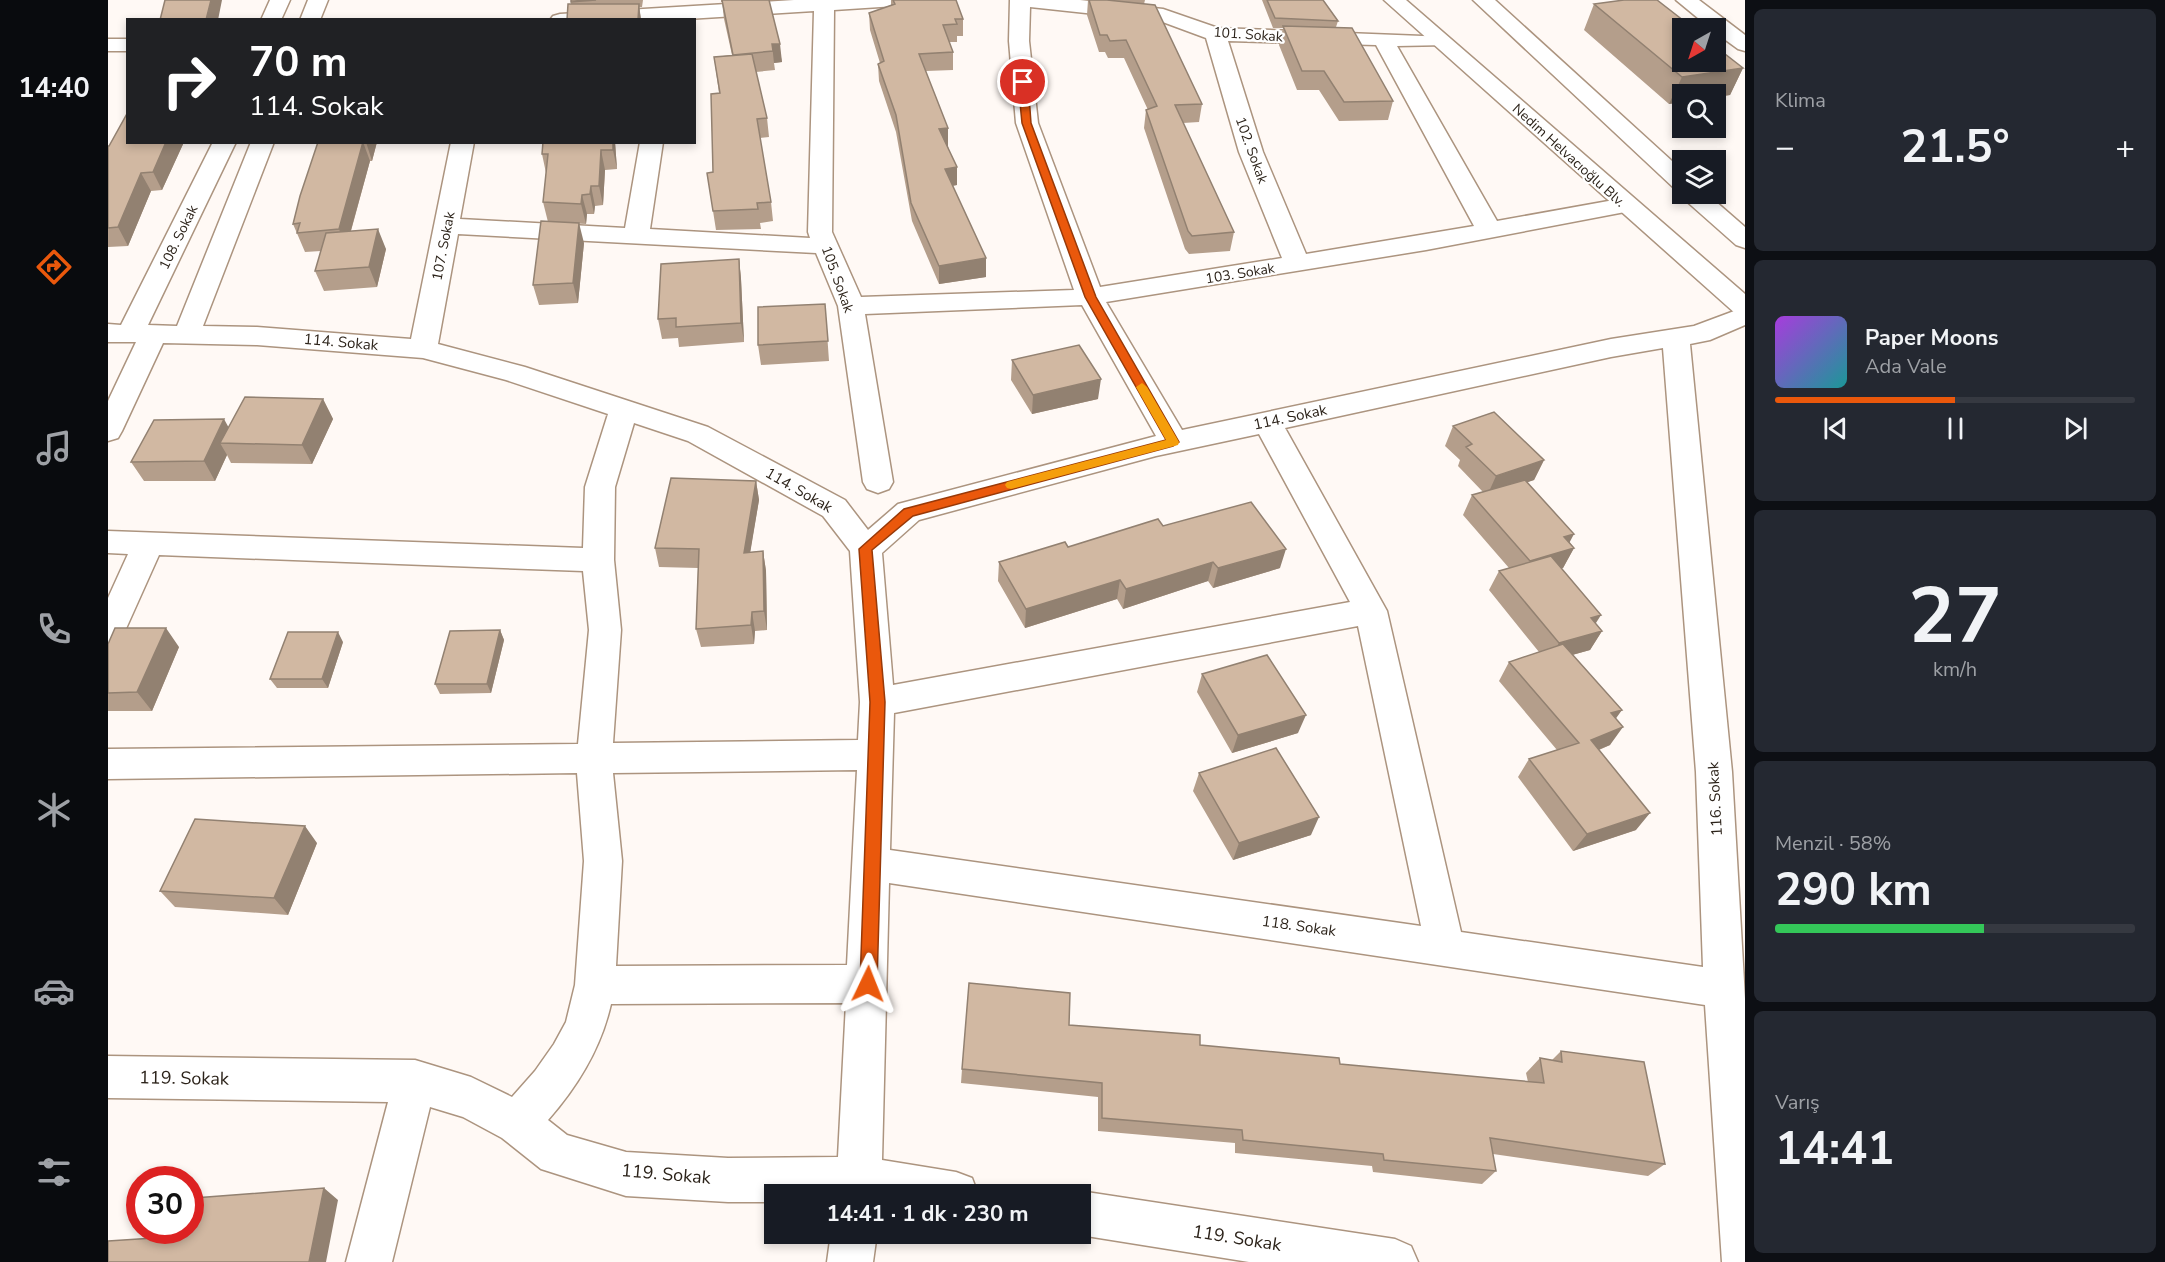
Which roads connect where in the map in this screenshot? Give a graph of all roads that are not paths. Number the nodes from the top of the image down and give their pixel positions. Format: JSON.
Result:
{"nodes":[{"id":1,"x":279,"y":0,"type":"edge"},
{"id":2,"x":318,"y":0,"type":"edge"},
{"id":3,"x":896,"y":0,"type":"edge"},
{"id":4,"x":1022,"y":0,"type":"edge"},
{"id":5,"x":1394,"y":0,"type":"edge"},
{"id":6,"x":1483,"y":0,"type":"edge"},
{"id":7,"x":1686,"y":0,"type":"edge"},
{"id":8,"x":824,"y":4,"type":"junction"},
{"id":9,"x":674,"y":11,"type":"edge"},
{"id":10,"x":272,"y":18,"type":"edge"},
{"id":11,"x":311,"y":18,"type":"edge"},
{"id":12,"x":585,"y":18,"type":"edge"},
{"id":13,"x":1215,"y":34,"type":"junction"},
{"id":14,"x":1383,"y":39,"type":"junction"},
{"id":15,"x":1441,"y":41,"type":"junction"},
{"id":16,"x":108,"y":45,"type":"edge"},
{"id":17,"x":126,"y":45,"type":"edge"},
{"id":18,"x":1745,"y":45,"type":"edge"},
{"id":19,"x":224,"y":144,"type":"edge"},
{"id":20,"x":262,"y":144,"type":"edge"},
{"id":21,"x":463,"y":144,"type":"edge"},
{"id":22,"x":652,"y":144,"type":"edge"},
{"id":23,"x":1672,"y":174,"type":"edge"},
{"id":24,"x":1704,"y":204,"type":"edge"},
{"id":25,"x":1625,"y":205,"type":"junction"},
{"id":26,"x":448,"y":226,"type":"junction"},
{"id":27,"x":1490,"y":230,"type":"junction"},
{"id":28,"x":636,"y":236,"type":"junction"},
{"id":29,"x":1745,"y":240,"type":"edge"},
{"id":30,"x":826,"y":246,"type":"junction"},
{"id":31,"x":1297,"y":263,"type":"junction"},
{"id":32,"x":1090,"y":297,"type":"junction"},
{"id":33,"x":850,"y":306,"type":"junction"},
{"id":34,"x":1745,"y":308,"type":"edge"},
{"id":35,"x":1745,"y":315,"type":"edge"},
{"id":36,"x":131,"y":333,"type":"edge"},
{"id":37,"x":187,"y":334,"type":"junction"},
{"id":38,"x":1676,"y":338,"type":"junction"},
{"id":39,"x":423,"y":349,"type":"junction"},
{"id":40,"x":624,"y":409,"type":"junction"},
{"id":41,"x":1267,"y":422,"type":"junction"},
{"id":42,"x":108,"y":431,"type":"edge"},
{"id":43,"x":1173,"y":442,"type":"junction"},
{"id":44,"x":878,"y":482,"type":"junction"},
{"id":45,"x":834,"y":508,"type":"junction"},
{"id":46,"x":909,"y":512,"type":"junction"},
{"id":47,"x":108,"y":542,"type":"edge"},
{"id":48,"x":149,"y":543,"type":"junction"},
{"id":49,"x":866,"y":549,"type":"junction"},
{"id":50,"x":597,"y":560,"type":"junction"},
{"id":51,"x":1371,"y":611,"type":"junction"},
{"id":52,"x":108,"y":633,"type":"edge"},
{"id":53,"x":878,"y":702,"type":"junction"},
{"id":54,"x":876,"y":755,"type":"junction"},
{"id":55,"x":594,"y":759,"type":"junction"},
{"id":56,"x":108,"y":764,"type":"edge"},
{"id":57,"x":873,"y":864,"type":"junction"},
{"id":58,"x":1444,"y":947,"type":"junction"},
{"id":59,"x":868,"y":984,"type":"junction"},
{"id":60,"x":595,"y":985,"type":"junction"},
{"id":61,"x":1732,"y":1015,"type":"edge"},
{"id":62,"x":108,"y":1077,"type":"edge"},
{"id":63,"x":415,"y":1081,"type":"junction"},
{"id":64,"x":517,"y":1123,"type":"junction"},
{"id":65,"x":803,"y":1184,"type":"edge"},
{"id":66,"x":860,"y":1184,"type":"edge"},
{"id":67,"x":1091,"y":1215,"type":"edge"},
{"id":68,"x":852,"y":1244,"type":"edge"},
{"id":69,"x":369,"y":1262,"type":"edge"},
{"id":70,"x":850,"y":1262,"type":"edge"},
{"id":71,"x":1395,"y":1262,"type":"edge"},
{"id":72,"x":1745,"y":1262,"type":"edge"}],
"edges":[{"from":1,"to":10,"type":"street"},
{"from":2,"to":11,"type":"street"},
{"from":3,"to":8,"type":"street"},
{"from":4,"to":13,"type":"street","name":"101. Sokak"},
{"from":4,"to":32,"type":"street"},
{"from":5,"to":15,"type":"street","name":"Nedim Helvacıoğlu Blv."},
{"from":6,"to":23,"type":"street"},
{"from":7,"to":18,"type":"street"},
{"from":8,"to":9,"type":"street"},
{"from":8,"to":30,"type":"street","name":"105. Sokak"},
{"from":9,"to":12,"type":"street"},
{"from":13,"to":14,"type":"street","name":"101. Sokak"},
{"from":13,"to":31,"type":"street","name":"102. Sokak"},
{"from":14,"to":15,"type":"street","name":"101. Sokak"},
{"from":14,"to":27,"type":"street"},
{"from":15,"to":25,"type":"street","name":"Nedim Helvacıoğlu Blv."},
{"from":16,"to":17,"type":"street"},
{"from":19,"to":36,"type":"street","name":"108. Sokak"},
{"from":20,"to":37,"type":"street"},
{"from":21,"to":26,"type":"street","name":"107. Sokak"},
{"from":22,"to":28,"type":"street"},
{"from":24,"to":29,"type":"street"},
{"from":25,"to":27,"type":"street","name":"103. Sokak"},
{"from":25,"to":34,"type":"street","name":"Nedim Helvacıoğlu Blv."},
{"from":26,"to":28,"type":"street"},
{"from":26,"to":39,"type":"street","name":"107. Sokak"},
{"from":27,"to":31,"type":"street","name":"103. Sokak"},
{"from":28,"to":30,"type":"street"},
{"from":30,"to":33,"type":"street","name":"105. Sokak"},
{"from":31,"to":32,"type":"street","name":"103. Sokak"},
{"from":32,"to":33,"type":"street","name":"103. Sokak"},
{"from":32,"to":43,"type":"street"},
{"from":33,"to":44,"type":"street","name":"105. Sokak"},
{"from":35,"to":38,"type":"street","name":"114. Sokak"},
{"from":36,"to":37,"type":"street","name":"114. Sokak"},
{"from":36,"to":42,"type":"street","name":"108. Sokak"},
{"from":37,"to":39,"type":"street","name":"114. Sokak"},
{"from":38,"to":41,"type":"street","name":"114. Sokak"},
{"from":38,"to":61,"type":"street","name":"116. Sokak"},
{"from":39,"to":40,"type":"street","name":"114. Sokak"},
{"from":40,"to":45,"type":"street","name":"114. Sokak"},
{"from":40,"to":50,"type":"street"},
{"from":41,"to":43,"type":"street","name":"114. Sokak"},
{"from":41,"to":51,"type":"street"},
{"from":43,"to":46,"type":"street","name":"114. Sokak"},
{"from":44,"to":45,"type":"street"},
{"from":44,"to":46,"type":"street"},
{"from":45,"to":49,"type":"street","name":"114. Sokak"},
{"from":46,"to":49,"type":"street","name":"114. Sokak"},
{"from":47,"to":48,"type":"street"},
{"from":48,"to":50,"type":"street"},
{"from":48,"to":52,"type":"street"},
{"from":49,"to":53,"type":"street"},
{"from":50,"to":55,"type":"street"},
{"from":51,"to":53,"type":"street"},
{"from":51,"to":58,"type":"street"},
{"from":53,"to":54,"type":"street"},
{"from":54,"to":55,"type":"street"},
{"from":54,"to":57,"type":"street"},
{"from":55,"to":56,"type":"street"},
{"from":55,"to":60,"type":"street"},
{"from":57,"to":58,"type":"street","name":"118. Sokak"},
{"from":57,"to":59,"type":"street"},
{"from":58,"to":61,"type":"street","name":"118. Sokak"},
{"from":59,"to":60,"type":"street"},
{"from":59,"to":66,"type":"street"},
{"from":60,"to":64,"type":"street"},
{"from":61,"to":72,"type":"street","name":"116. Sokak"},
{"from":62,"to":63,"type":"street","name":"119. Sokak"},
{"from":63,"to":64,"type":"street","name":"119. Sokak"},
{"from":63,"to":69,"type":"street"},
{"from":64,"to":65,"type":"street","name":"119. Sokak"},
{"from":67,"to":71,"type":"street","name":"119. Sokak"},
{"from":68,"to":70,"type":"street"}]}
